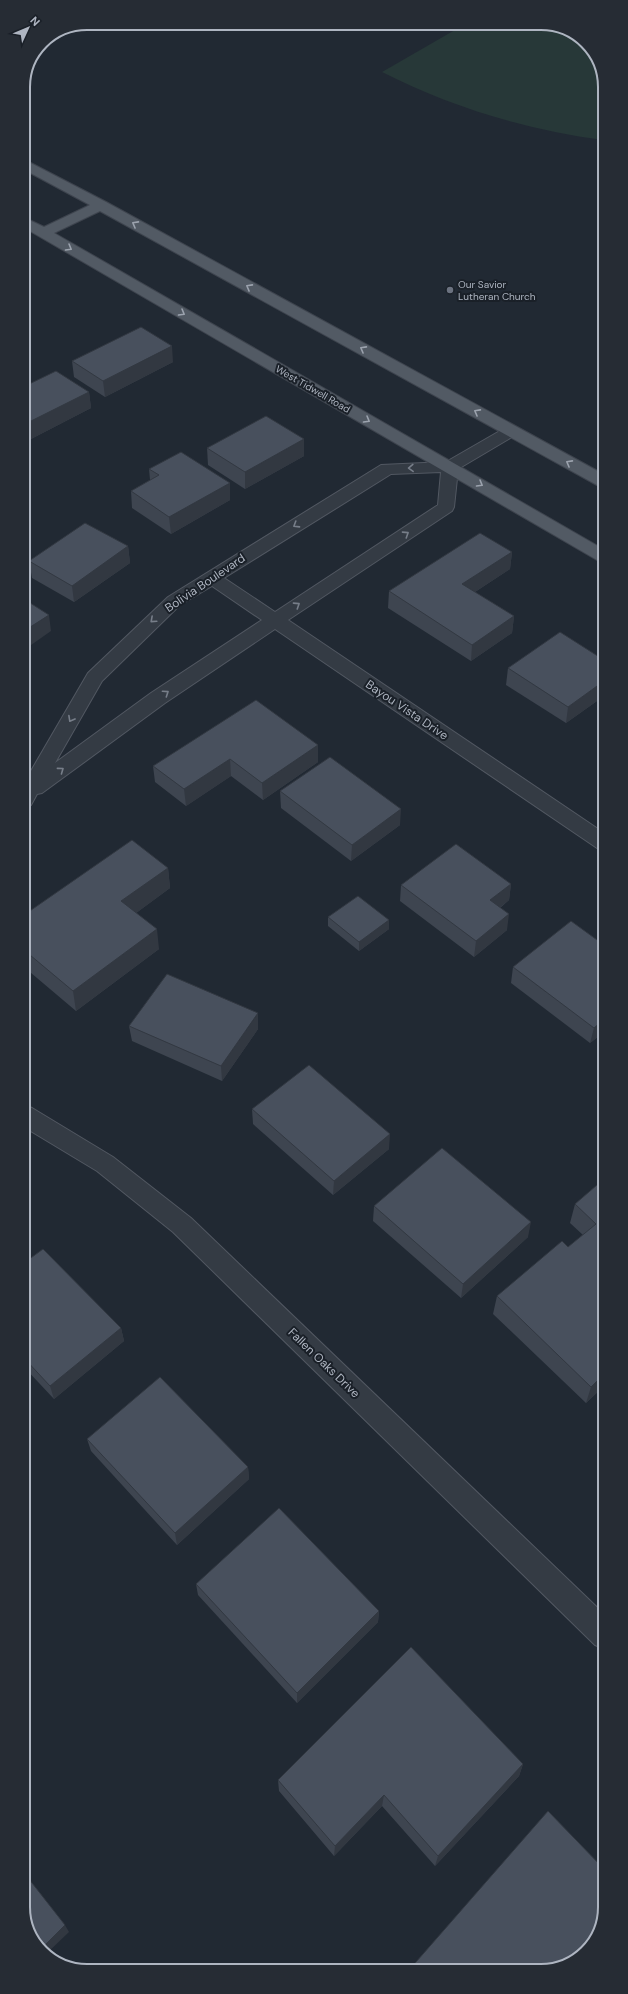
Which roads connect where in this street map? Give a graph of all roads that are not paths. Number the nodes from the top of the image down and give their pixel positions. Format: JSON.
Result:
{"nodes":[{"id":1,"x":30,"y":167,"type":"edge"},
{"id":2,"x":101,"y":205,"type":"junction"},
{"id":3,"x":30,"y":225,"type":"edge"},
{"id":4,"x":43,"y":233,"type":"junction"},
{"id":5,"x":511,"y":431,"type":"junction"},
{"id":6,"x":450,"y":467,"type":"junction"},
{"id":7,"x":598,"y":479,"type":"edge"},
{"id":8,"x":598,"y":553,"type":"edge"},
{"id":9,"x":211,"y":577,"type":"junction"},
{"id":10,"x":274,"y":620,"type":"junction"},
{"id":11,"x":30,"y":791,"type":"edge"},
{"id":12,"x":30,"y":794,"type":"edge"},
{"id":13,"x":598,"y":839,"type":"edge"},
{"id":14,"x":30,"y":1119,"type":"edge"},
{"id":15,"x":598,"y":1628,"type":"edge"}],
"edges":[{"from":1,"to":2,"type":"main road"},
{"from":2,"to":4,"type":"main road"},
{"from":5,"to":2,"type":"main road","one_way":true},
{"from":3,"to":4,"type":"main road","name":"West Tidwell Road"},
{"from":4,"to":6,"type":"main road","name":"West Tidwell Road","one_way":true},
{"from":5,"to":6,"type":"street","name":"Bolivia Boulevard"},
{"from":7,"to":5,"type":"main road","one_way":true},
{"from":6,"to":8,"type":"main road","name":"West Tidwell Road","one_way":true},
{"from":6,"to":9,"type":"street","name":"Bolivia Boulevard","one_way":true},
{"from":10,"to":6,"type":"street","name":"Bolivia Boulevard","one_way":true},
{"from":9,"to":10,"type":"street","name":"Bayou Vista Drive"},
{"from":9,"to":11,"type":"street","name":"Bolivia Boulevard","one_way":true},
{"from":12,"to":10,"type":"street","name":"Bolivia Boulevard","one_way":true},
{"from":10,"to":13,"type":"street","name":"Bayou Vista Drive"},
{"from":14,"to":15,"type":"street","name":"Fallen Oaks Drive"}]}
